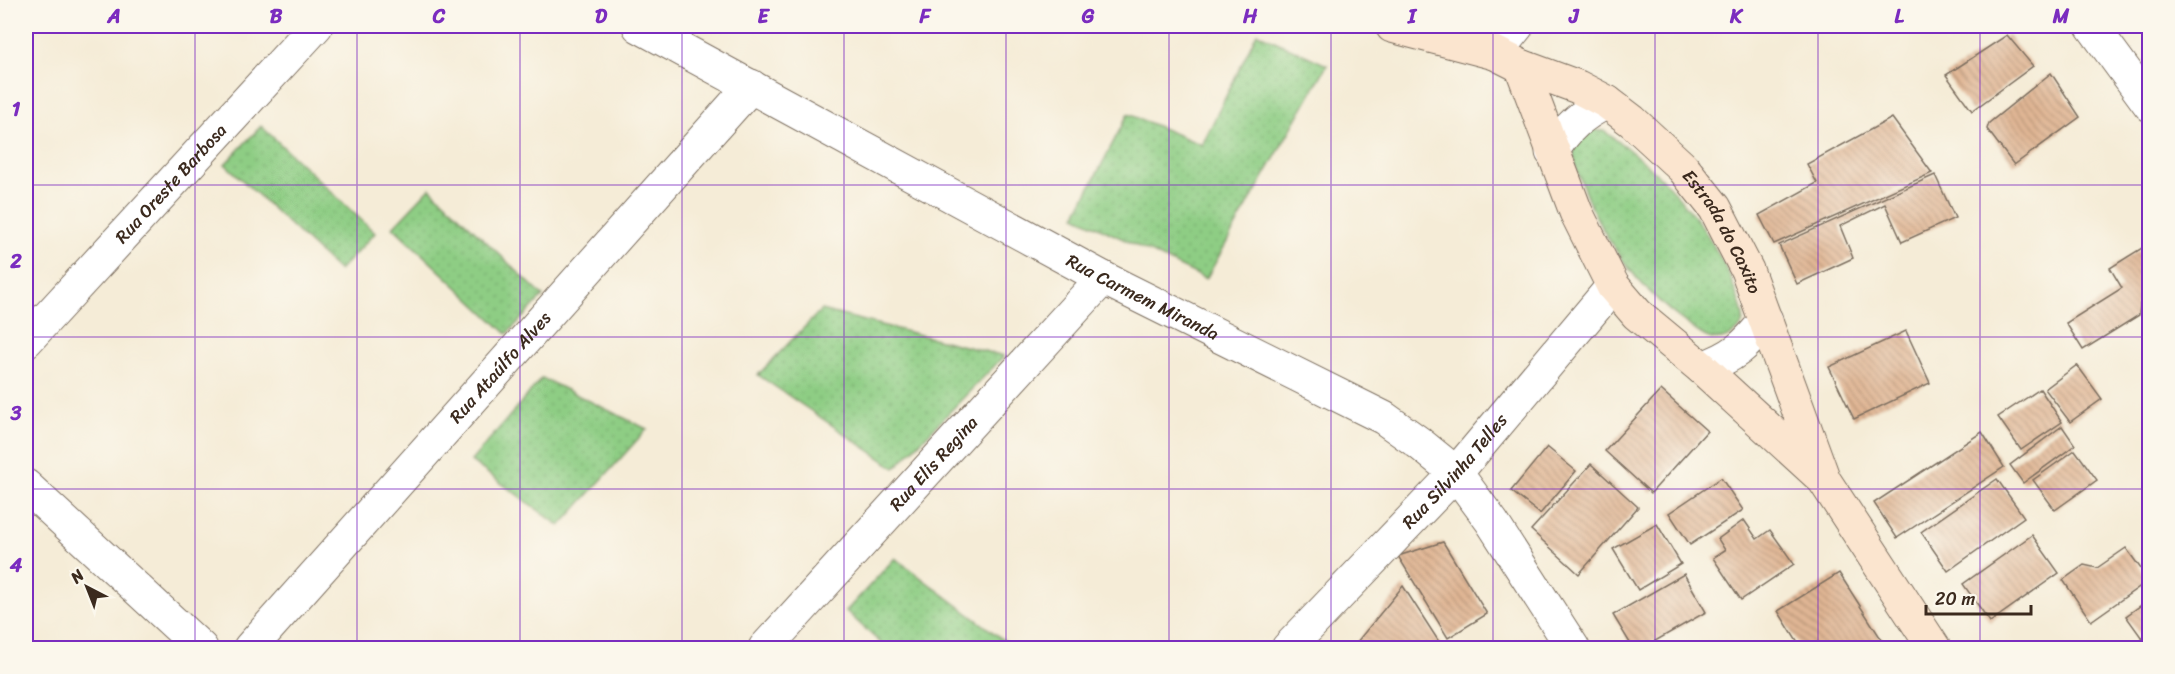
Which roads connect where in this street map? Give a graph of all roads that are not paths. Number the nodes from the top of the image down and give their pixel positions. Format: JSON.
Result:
{"nodes":[{"id":1,"x":316,"y":26,"type":"edge"},
{"id":2,"x":639,"y":26,"type":"edge"},
{"id":3,"x":1392,"y":26,"type":"edge"},
{"id":4,"x":1517,"y":26,"type":"edge"},
{"id":5,"x":2092,"y":26,"type":"edge"},
{"id":6,"x":1508,"y":60,"type":"junction"},
{"id":7,"x":751,"y":86,"type":"junction"},
{"id":8,"x":1607,"y":102,"type":"junction"},
{"id":9,"x":2150,"y":105,"type":"edge"},
{"id":10,"x":1552,"y":152,"type":"junction"},
{"id":11,"x":1103,"y":278,"type":"junction"},
{"id":12,"x":1613,"y":286,"type":"junction"},
{"id":13,"x":1766,"y":320,"type":"junction"},
{"id":14,"x":26,"y":341,"type":"edge"},
{"id":15,"x":1702,"y":368,"type":"junction"},
{"id":16,"x":1456,"y":473,"type":"junction"},
{"id":17,"x":1824,"y":480,"type":"junction"},
{"id":18,"x":26,"y":486,"type":"edge"},
{"id":19,"x":201,"y":648,"type":"edge"},
{"id":20,"x":250,"y":648,"type":"edge"},
{"id":21,"x":765,"y":648,"type":"edge"},
{"id":22,"x":1288,"y":648,"type":"edge"},
{"id":23,"x":1573,"y":648,"type":"edge"},
{"id":24,"x":1934,"y":648,"type":"edge"}],
"edges":[{"from":1,"to":14,"type":"street","name":"Rua Oreste Barbosa"},
{"from":2,"to":7,"type":"street","name":"Rua Carmem Miranda"},
{"from":3,"to":6,"type":"main road","name":"Estrada do Caxito"},
{"from":4,"to":6,"type":"street"},
{"from":5,"to":9,"type":"street"},
{"from":6,"to":8,"type":"main road","name":"Estrada do Caxito"},
{"from":6,"to":10,"type":"main road","name":"Estrada do Caxito"},
{"from":7,"to":11,"type":"street","name":"Rua Carmem Miranda"},
{"from":7,"to":20,"type":"street","name":"Rua Ataúlfo Alves"},
{"from":8,"to":10,"type":"street"},
{"from":8,"to":13,"type":"main road","name":"Estrada do Caxito"},
{"from":10,"to":12,"type":"main road","name":"Estrada do Caxito"},
{"from":11,"to":16,"type":"street","name":"Rua Carmem Miranda"},
{"from":11,"to":21,"type":"street","name":"Rua Elis Regina"},
{"from":12,"to":15,"type":"main road","name":"Estrada do Caxito"},
{"from":12,"to":16,"type":"street","name":"Rua Silvinha Telles"},
{"from":13,"to":15,"type":"street"},
{"from":13,"to":17,"type":"main road","name":"Estrada do Caxito"},
{"from":15,"to":17,"type":"main road","name":"Estrada do Caxito"},
{"from":16,"to":22,"type":"street","name":"Rua Silvinha Telles"},
{"from":16,"to":23,"type":"street","name":"Rua Carmem Miranda"},
{"from":17,"to":24,"type":"main road","name":"Estrada do Caxito"},
{"from":18,"to":19,"type":"street"}]}
